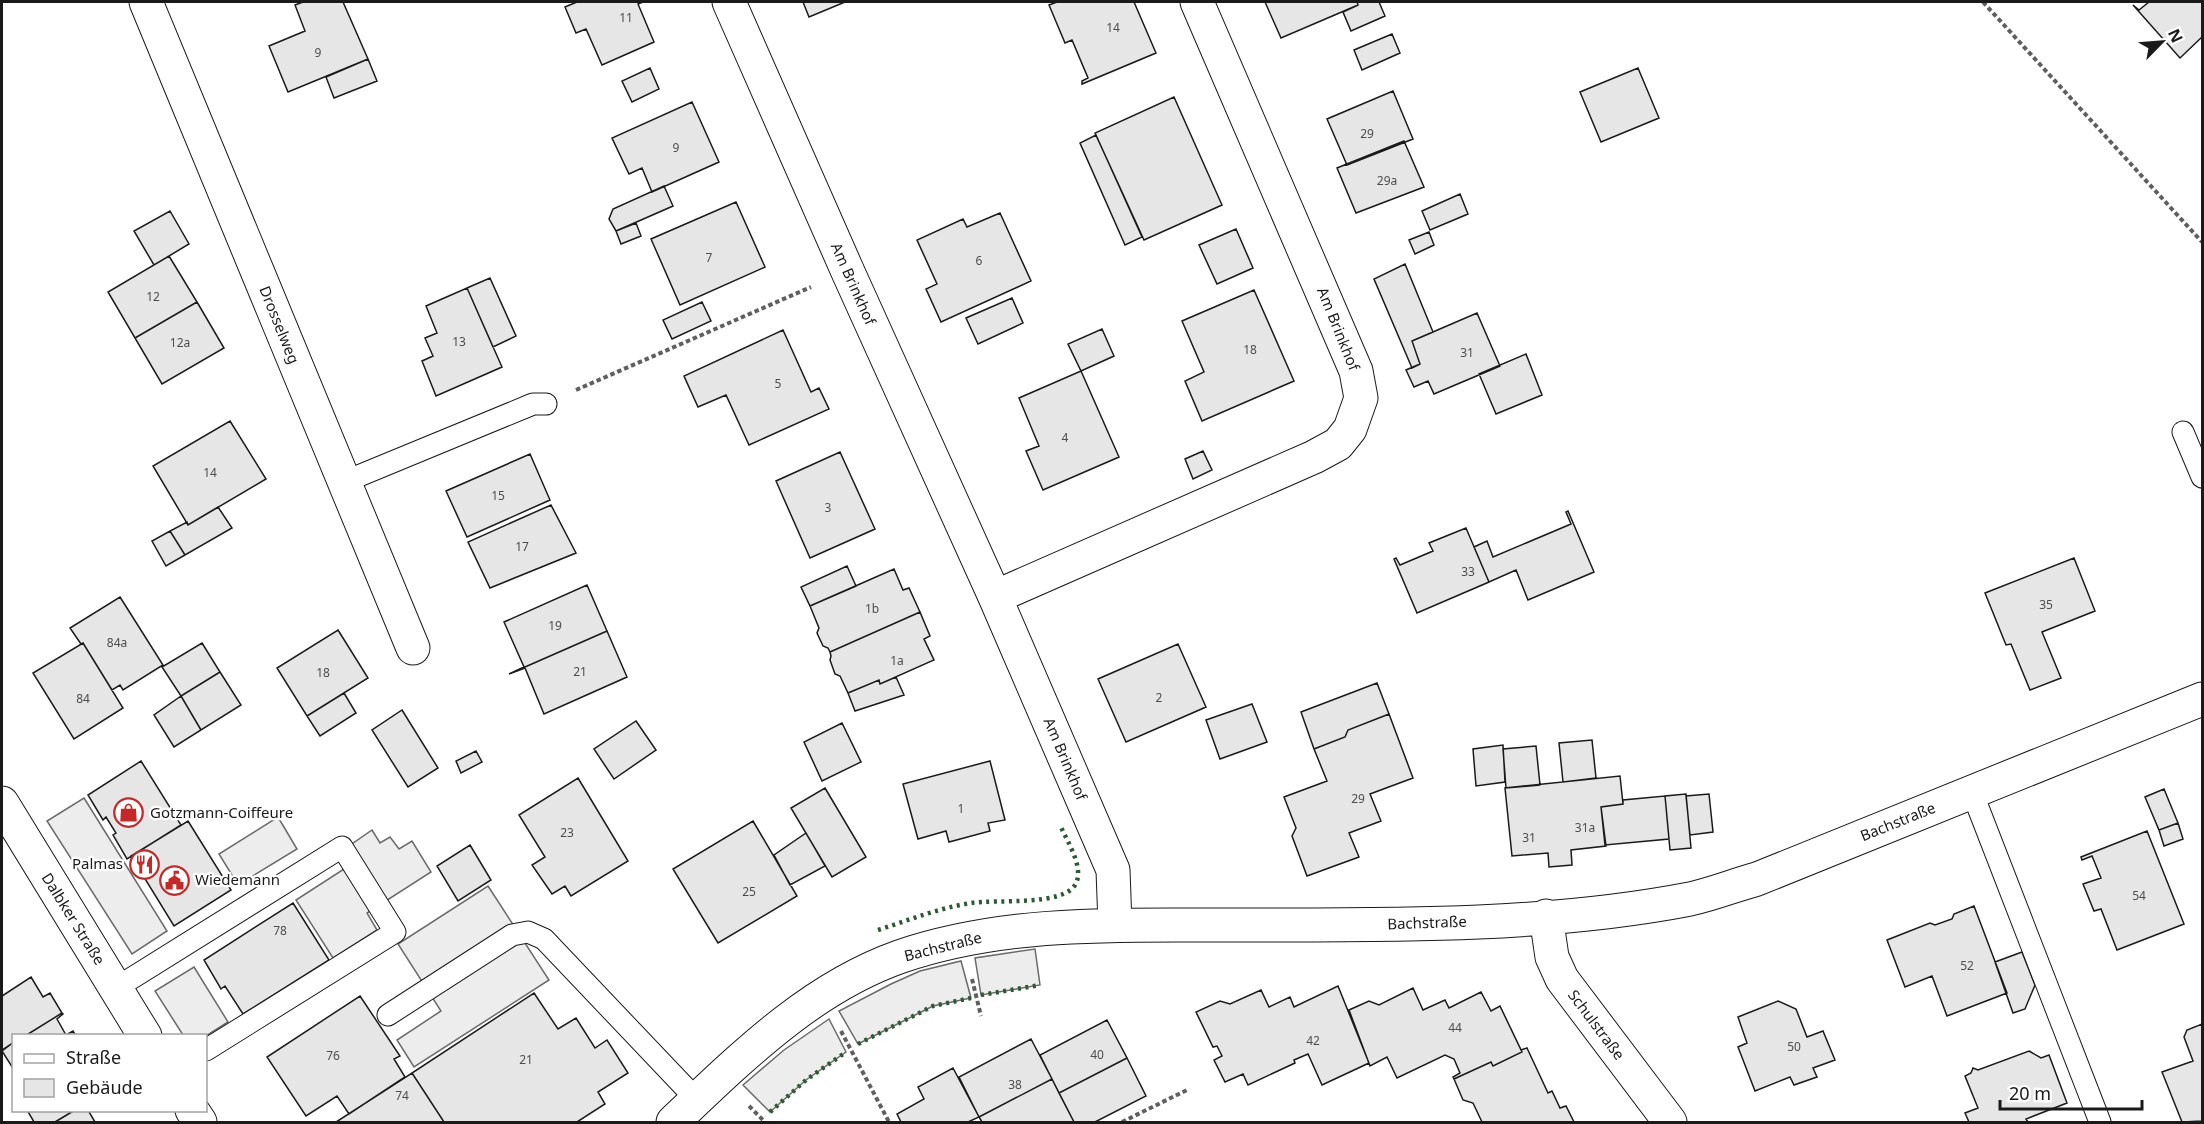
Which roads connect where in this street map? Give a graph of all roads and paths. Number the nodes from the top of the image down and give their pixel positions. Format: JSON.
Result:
{"nodes":[{"id":1,"x":146,"y":2,"type":"edge"},
{"id":2,"x":729,"y":2,"type":"edge"},
{"id":3,"x":1197,"y":2,"type":"edge"},
{"id":4,"x":1983,"y":2,"type":"edge"},
{"id":5,"x":2202,"y":242,"type":"edge"},
{"id":6,"x":848,"y":272,"type":"junction"},
{"id":7,"x":546,"y":404,"type":"joint"},
{"id":8,"x":2183,"y":432,"type":"dead end"},
{"id":9,"x":2202,"y":477,"type":"edge"},
{"id":10,"x":344,"y":482,"type":"junction"},
{"id":11,"x":995,"y":597,"type":"junction"},
{"id":12,"x":413,"y":648,"type":"dead end"},
{"id":13,"x":2202,"y":699,"type":"edge"},
{"id":14,"x":1972,"y":792,"type":"junction"},
{"id":15,"x":2,"y":803,"type":"edge"},
{"id":16,"x":1546,"y":916,"type":"junction"},
{"id":17,"x":1115,"y":925,"type":"junction"},
{"id":18,"x":116,"y":988,"type":"junction"},
{"id":19,"x":388,"y":1015,"type":"dead end"},
{"id":20,"x":144,"y":1034,"type":"edge"},
{"id":21,"x":207,"y":1049,"type":"edge"},
{"id":22,"x":860,"y":1067,"type":"dead end"},
{"id":23,"x":1187,"y":1090,"type":"dead end"},
{"id":24,"x":697,"y":1100,"type":"junction"},
{"id":25,"x":672,"y":1122,"type":"edge"},
{"id":26,"x":889,"y":1122,"type":"edge"},
{"id":27,"x":1122,"y":1122,"type":"edge"},
{"id":28,"x":1670,"y":1122,"type":"edge"},
{"id":29,"x":2100,"y":1122,"type":"edge"}],
"edges":[{"from":1,"to":10,"type":"street","name":"Drosselweg"},
{"from":2,"to":6,"type":"street","name":"Am Brinkhof"},
{"from":3,"to":11,"type":"street","name":"Am Brinkhof"},
{"from":4,"to":5,"type":"path"},
{"from":6,"to":7,"type":"path"},
{"from":6,"to":11,"type":"street","name":"Am Brinkhof"},
{"from":7,"to":10,"type":"lane"},
{"from":8,"to":9,"type":"lane"},
{"from":10,"to":12,"type":"street","name":"Drosselweg"},
{"from":11,"to":17,"type":"street","name":"Am Brinkhof"},
{"from":13,"to":14,"type":"street","name":"Bachstraße"},
{"from":14,"to":16,"type":"street","name":"Bachstraße"},
{"from":14,"to":29,"type":"lane"},
{"from":15,"to":18,"type":"street","name":"Dalbker Straße"},
{"from":16,"to":17,"type":"street","name":"Bachstraße"},
{"from":16,"to":28,"type":"street","name":"Schulstraße"},
{"from":17,"to":24,"type":"street","name":"Bachstraße"},
{"from":18,"to":20,"type":"street","name":"Dalbker Straße"},
{"from":18,"to":21,"type":"lane"},
{"from":19,"to":24,"type":"lane"},
{"from":22,"to":26,"type":"path"},
{"from":23,"to":27,"type":"path"},
{"from":24,"to":25,"type":"street","name":"Bachstraße"}]}
